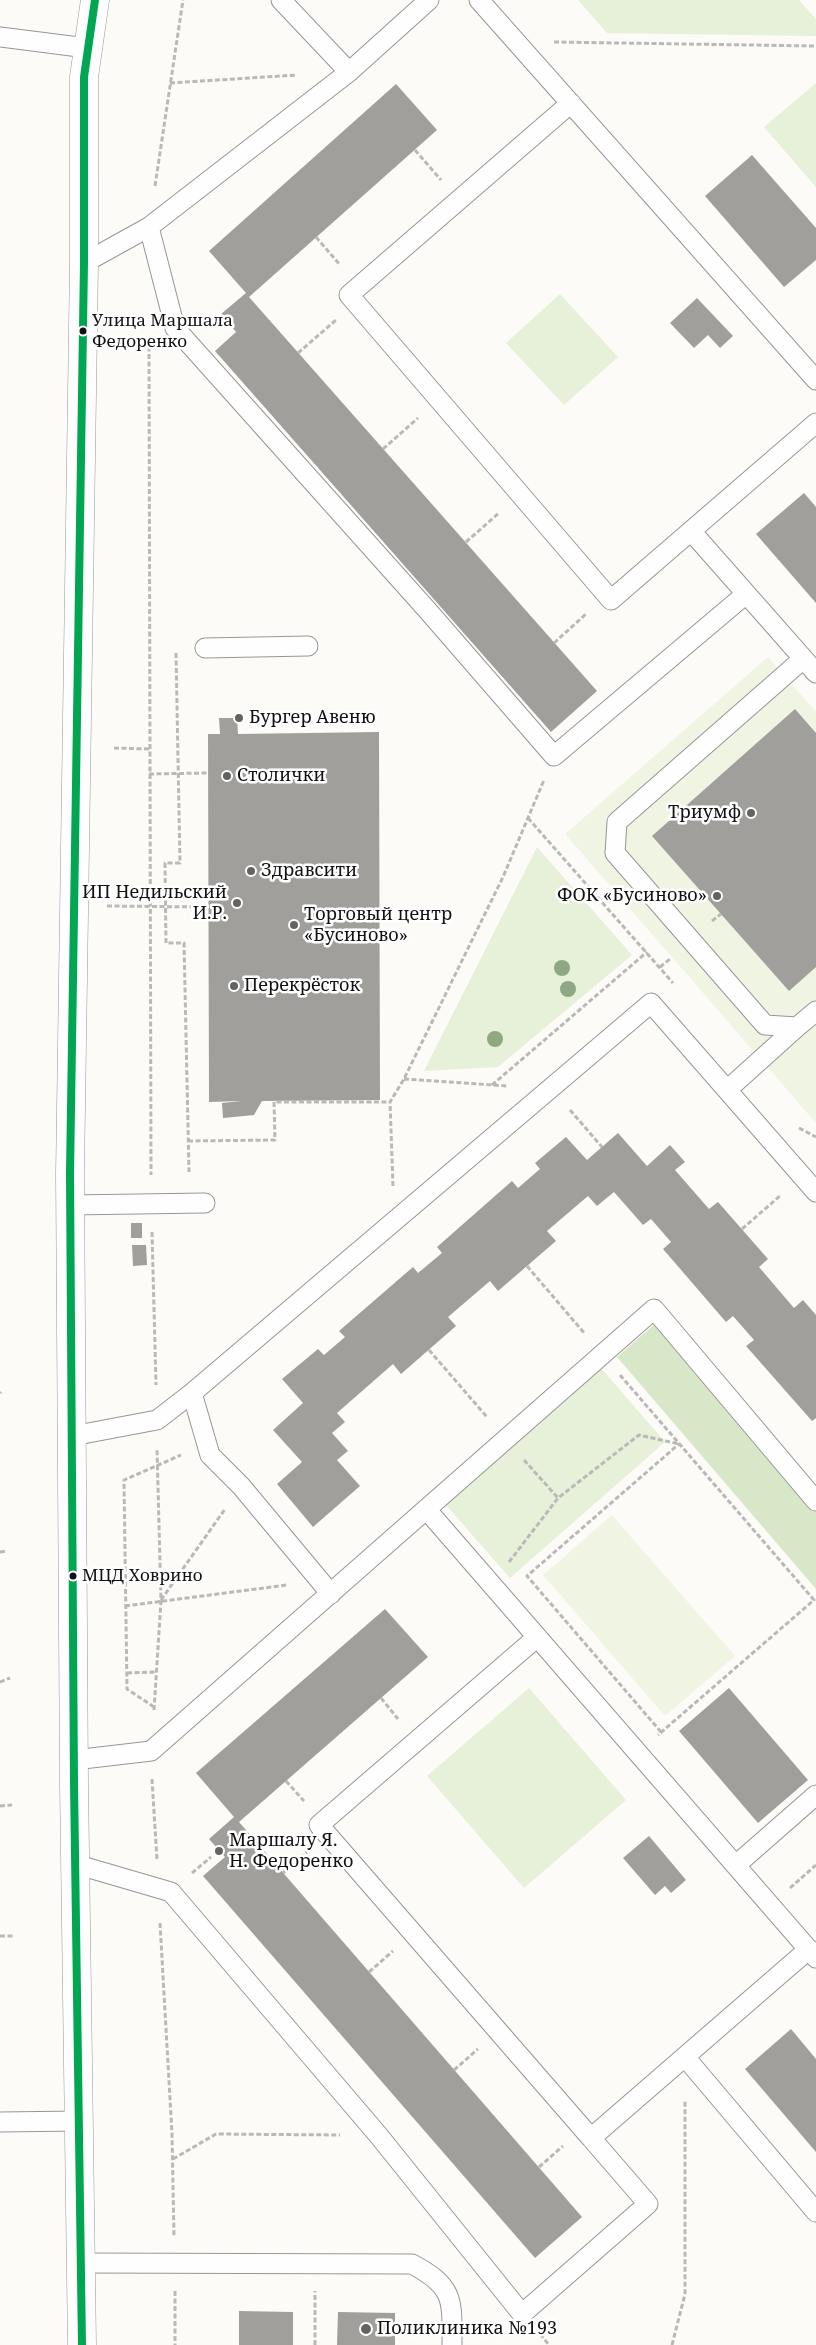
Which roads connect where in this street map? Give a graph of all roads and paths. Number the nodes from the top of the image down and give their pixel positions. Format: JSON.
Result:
{"nodes":[{"id":1,"x":95,"y":0,"type":"edge"},
{"id":2,"x":183,"y":0,"type":"edge"},
{"id":3,"x":281,"y":0,"type":"edge"},
{"id":4,"x":429,"y":0,"type":"edge"},
{"id":5,"x":479,"y":0,"type":"edge"},
{"id":6,"x":0,"y":37,"type":"edge"},
{"id":7,"x":515,"y":41,"type":"junction"},
{"id":8,"x":816,"y":46,"type":"edge"},
{"id":9,"x":87,"y":48,"type":"junction"},
{"id":10,"x":349,"y":72,"type":"junction"},
{"id":11,"x":299,"y":75,"type":"dead end"},
{"id":12,"x":170,"y":83,"type":"junction"},
{"id":13,"x":571,"y":103,"type":"junction"},
{"id":14,"x":415,"y":150,"type":"dead end"},
{"id":15,"x":458,"y":200,"type":"junction"},
{"id":16,"x":149,"y":227,"type":"junction"},
{"id":17,"x":316,"y":237,"type":"dead end"},
{"id":18,"x":84,"y":263,"type":"junction"},
{"id":19,"x":357,"y":294,"type":"junction"},
{"id":20,"x":149,"y":336,"type":"dead end"},
{"id":21,"x":298,"y":353,"type":"dead end"},
{"id":22,"x":816,"y":380,"type":"edge"},
{"id":23,"x":438,"y":399,"type":"junction"},
{"id":24,"x":816,"y":423,"type":"edge"},
{"id":25,"x":383,"y":449,"type":"dead end"},
{"id":26,"x":520,"y":494,"type":"junction"},
{"id":27,"x":691,"y":531,"type":"junction"},
{"id":28,"x":466,"y":542,"type":"dead end"},
{"id":29,"x":746,"y":594,"type":"junction"},
{"id":30,"x":607,"y":595,"type":"junction"},
{"id":31,"x":554,"y":643,"type":"dead end"},
{"id":32,"x":308,"y":646,"type":"dead end"},
{"id":33,"x":205,"y":648,"type":"dead end"},
{"id":34,"x":176,"y":649,"type":"dead end"},
{"id":35,"x":810,"y":666,"type":"edge"},
{"id":36,"x":114,"y":748,"type":"dead end"},
{"id":37,"x":149,"y":750,"type":"junction"},
{"id":38,"x":554,"y":756,"type":"junction"},
{"id":39,"x":208,"y":773,"type":"dead end"},
{"id":40,"x":149,"y":774,"type":"junction"},
{"id":41,"x":178,"y":774,"type":"junction"},
{"id":42,"x":528,"y":818,"type":"junction"},
{"id":43,"x":103,"y":906,"type":"dead end"},
{"id":44,"x":150,"y":906,"type":"junction"},
{"id":45,"x":166,"y":906,"type":"junction"},
{"id":46,"x":208,"y":907,"type":"dead end"},
{"id":47,"x":647,"y":952,"type":"junction"},
{"id":48,"x":672,"y":957,"type":"dead end"},
{"id":49,"x":660,"y":967,"type":"junction"},
{"id":50,"x":674,"y":984,"type":"dead end"},
{"id":51,"x":816,"y":1011,"type":"edge"},
{"id":52,"x":797,"y":1027,"type":"junction"},
{"id":53,"x":404,"y":1080,"type":"junction"},
{"id":54,"x":492,"y":1085,"type":"junction"},
{"id":55,"x":552,"y":1088,"type":"junction"},
{"id":56,"x":727,"y":1090,"type":"junction"},
{"id":57,"x":390,"y":1102,"type":"junction"},
{"id":58,"x":188,"y":1141,"type":"junction"},
{"id":59,"x":602,"y":1147,"type":"dead end"},
{"id":60,"x":189,"y":1172,"type":"dead end"},
{"id":61,"x":802,"y":1176,"type":"junction"},
{"id":62,"x":816,"y":1192,"type":"edge"},
{"id":63,"x":205,"y":1203,"type":"dead end"},
{"id":64,"x":151,"y":1204,"type":"junction"},
{"id":65,"x":70,"y":1205,"type":"junction"},
{"id":66,"x":394,"y":1222,"type":"junction"},
{"id":67,"x":742,"y":1229,"type":"dead end"},
{"id":68,"x":527,"y":1266,"type":"dead end"},
{"id":69,"x":602,"y":1354,"type":"junction"},
{"id":70,"x":192,"y":1393,"type":"junction"},
{"id":71,"x":157,"y":1420,"type":"junction"},
{"id":72,"x":72,"y":1436,"type":"junction"},
{"id":73,"x":679,"y":1444,"type":"junction"},
{"id":74,"x":157,"y":1466,"type":"junction"},
{"id":75,"x":241,"y":1486,"type":"junction"},
{"id":76,"x":816,"y":1501,"type":"edge"},
{"id":77,"x":426,"y":1509,"type":"junction"},
{"id":78,"x":6,"y":1551,"type":"dead end"},
{"id":79,"x":0,"y":1552,"type":"edge"},
{"id":80,"x":488,"y":1582,"type":"junction"},
{"id":81,"x":326,"y":1587,"type":"junction"},
{"id":82,"x":815,"y":1600,"type":"edge"},
{"id":83,"x":161,"y":1602,"type":"junction"},
{"id":84,"x":125,"y":1606,"type":"junction"},
{"id":85,"x":536,"y":1638,"type":"junction"},
{"id":86,"x":156,"y":1672,"type":"junction"},
{"id":87,"x":127,"y":1673,"type":"junction"},
{"id":88,"x":10,"y":1678,"type":"dead end"},
{"id":89,"x":0,"y":1682,"type":"edge"},
{"id":90,"x":154,"y":1707,"type":"junction"},
{"id":91,"x":661,"y":1732,"type":"junction"},
{"id":92,"x":151,"y":1751,"type":"junction"},
{"id":93,"x":637,"y":1753,"type":"junction"},
{"id":94,"x":74,"y":1760,"type":"junction"},
{"id":95,"x":816,"y":1794,"type":"edge"},
{"id":96,"x":0,"y":1806,"type":"edge"},
{"id":97,"x":12,"y":1806,"type":"dead end"},
{"id":98,"x":75,"y":1864,"type":"junction"},
{"id":99,"x":736,"y":1865,"type":"junction"},
{"id":100,"x":158,"y":1888,"type":"junction"},
{"id":101,"x":0,"y":1936,"type":"edge"},
{"id":102,"x":15,"y":1936,"type":"dead end"},
{"id":103,"x":812,"y":1954,"type":"edge"},
{"id":104,"x":685,"y":2057,"type":"junction"},
{"id":105,"x":79,"y":2121,"type":"junction"},
{"id":106,"x":0,"y":2122,"type":"edge"},
{"id":107,"x":379,"y":2136,"type":"junction"},
{"id":108,"x":591,"y":2138,"type":"junction"},
{"id":109,"x":173,"y":2159,"type":"junction"},
{"id":110,"x":816,"y":2212,"type":"edge"},
{"id":111,"x":81,"y":2263,"type":"junction"},
{"id":112,"x":174,"y":2263,"type":"junction"},
{"id":113,"x":316,"y":2263,"type":"junction"},
{"id":114,"x":82,"y":2345,"type":"edge"},
{"id":115,"x":176,"y":2345,"type":"edge"},
{"id":116,"x":315,"y":2345,"type":"edge"},
{"id":117,"x":452,"y":2345,"type":"edge"},
{"id":118,"x":672,"y":2345,"type":"edge"}],
"edges":[{"from":1,"to":9,"type":"street"},
{"from":2,"to":12,"type":"path"},
{"from":3,"to":10,"type":"lane"},
{"from":4,"to":10,"type":"lane"},
{"from":5,"to":7,"type":"lane"},
{"from":6,"to":9,"type":"lane"},
{"from":7,"to":8,"type":"path"},
{"from":7,"to":13,"type":"lane"},
{"from":9,"to":18,"type":"street"},
{"from":10,"to":16,"type":"lane"},
{"from":11,"to":12,"type":"path"},
{"from":12,"to":16,"type":"path"},
{"from":13,"to":15,"type":"lane"},
{"from":13,"to":22,"type":"lane"},
{"from":14,"to":15,"type":"path"},
{"from":15,"to":19,"type":"lane"},
{"from":16,"to":18,"type":"lane"},
{"from":16,"to":38,"type":"lane"},
{"from":17,"to":19,"type":"path"},
{"from":18,"to":65,"type":"street"},
{"from":19,"to":21,"type":"path"},
{"from":19,"to":23,"type":"lane"},
{"from":20,"to":37,"type":"path"},
{"from":23,"to":25,"type":"path"},
{"from":23,"to":26,"type":"lane"},
{"from":24,"to":27,"type":"lane"},
{"from":26,"to":28,"type":"path"},
{"from":26,"to":30,"type":"lane"},
{"from":27,"to":29,"type":"lane"},
{"from":27,"to":30,"type":"lane"},
{"from":29,"to":35,"type":"lane"},
{"from":29,"to":38,"type":"lane"},
{"from":30,"to":31,"type":"path"},
{"from":32,"to":33,"type":"lane"},
{"from":34,"to":41,"type":"path"},
{"from":35,"to":52,"type":"lane"},
{"from":36,"to":37,"type":"path"},
{"from":37,"to":40,"type":"path"},
{"from":38,"to":42,"type":"path"},
{"from":39,"to":41,"type":"path"},
{"from":40,"to":41,"type":"path"},
{"from":40,"to":44,"type":"path"},
{"from":41,"to":45,"type":"path"},
{"from":42,"to":47,"type":"path"},
{"from":42,"to":53,"type":"path"},
{"from":43,"to":44,"type":"path"},
{"from":44,"to":45,"type":"path"},
{"from":44,"to":64,"type":"path"},
{"from":45,"to":46,"type":"path"},
{"from":45,"to":58,"type":"path"},
{"from":47,"to":49,"type":"path"},
{"from":47,"to":54,"type":"path"},
{"from":48,"to":49,"type":"path"},
{"from":49,"to":50,"type":"path"},
{"from":51,"to":52,"type":"lane"},
{"from":52,"to":56,"type":"lane"},
{"from":53,"to":54,"type":"path"},
{"from":53,"to":57,"type":"path"},
{"from":54,"to":55,"type":"path"},
{"from":55,"to":56,"type":"lane"},
{"from":55,"to":59,"type":"path"},
{"from":55,"to":66,"type":"lane"},
{"from":56,"to":61,"type":"lane"},
{"from":57,"to":58,"type":"path"},
{"from":57,"to":66,"type":"path"},
{"from":58,"to":60,"type":"path"},
{"from":61,"to":62,"type":"lane"},
{"from":61,"to":67,"type":"path"},
{"from":63,"to":64,"type":"lane"},
{"from":64,"to":65,"type":"lane"},
{"from":64,"to":71,"type":"path"},
{"from":65,"to":72,"type":"street"},
{"from":66,"to":70,"type":"lane"},
{"from":68,"to":69,"type":"path"},
{"from":69,"to":73,"type":"path"},
{"from":69,"to":76,"type":"lane"},
{"from":69,"to":77,"type":"lane"},
{"from":70,"to":71,"type":"lane"},
{"from":70,"to":75,"type":"lane"},
{"from":71,"to":72,"type":"lane"},
{"from":71,"to":74,"type":"path"},
{"from":72,"to":94,"type":"street"},
{"from":73,"to":80,"type":"path"},
{"from":73,"to":82,"type":"path"},
{"from":73,"to":91,"type":"path"},
{"from":74,"to":83,"type":"path"},
{"from":74,"to":84,"type":"path"},
{"from":75,"to":81,"type":"lane"},
{"from":75,"to":83,"type":"path"},
{"from":77,"to":80,"type":"lane"},
{"from":77,"to":81,"type":"lane"},
{"from":78,"to":79,"type":"path"},
{"from":80,"to":85,"type":"lane"},
{"from":81,"to":83,"type":"path"},
{"from":81,"to":92,"type":"lane"},
{"from":82,"to":91,"type":"path"},
{"from":83,"to":84,"type":"path"},
{"from":83,"to":86,"type":"path"},
{"from":84,"to":87,"type":"path"},
{"from":85,"to":93,"type":"lane"},
{"from":85,"to":108,"type":"lane"},
{"from":86,"to":87,"type":"path"},
{"from":86,"to":90,"type":"path"},
{"from":87,"to":90,"type":"path"},
{"from":88,"to":89,"type":"path"},
{"from":90,"to":92,"type":"path"},
{"from":91,"to":93,"type":"path"},
{"from":92,"to":94,"type":"lane"},
{"from":92,"to":100,"type":"path"},
{"from":93,"to":99,"type":"lane"},
{"from":94,"to":98,"type":"street"},
{"from":95,"to":99,"type":"lane"},
{"from":96,"to":97,"type":"path"},
{"from":98,"to":100,"type":"lane"},
{"from":98,"to":105,"type":"street"},
{"from":99,"to":103,"type":"lane"},
{"from":100,"to":107,"type":"lane"},
{"from":100,"to":109,"type":"path"},
{"from":101,"to":102,"type":"path"},
{"from":103,"to":104,"type":"lane"},
{"from":104,"to":108,"type":"lane"},
{"from":104,"to":110,"type":"lane"},
{"from":104,"to":118,"type":"path"},
{"from":105,"to":106,"type":"lane"},
{"from":105,"to":111,"type":"street"},
{"from":107,"to":108,"type":"lane"},
{"from":107,"to":109,"type":"path"},
{"from":109,"to":112,"type":"path"},
{"from":111,"to":112,"type":"lane"},
{"from":111,"to":114,"type":"street"},
{"from":112,"to":113,"type":"lane"},
{"from":112,"to":115,"type":"path"},
{"from":113,"to":116,"type":"path"},
{"from":113,"to":117,"type":"lane"}]}
